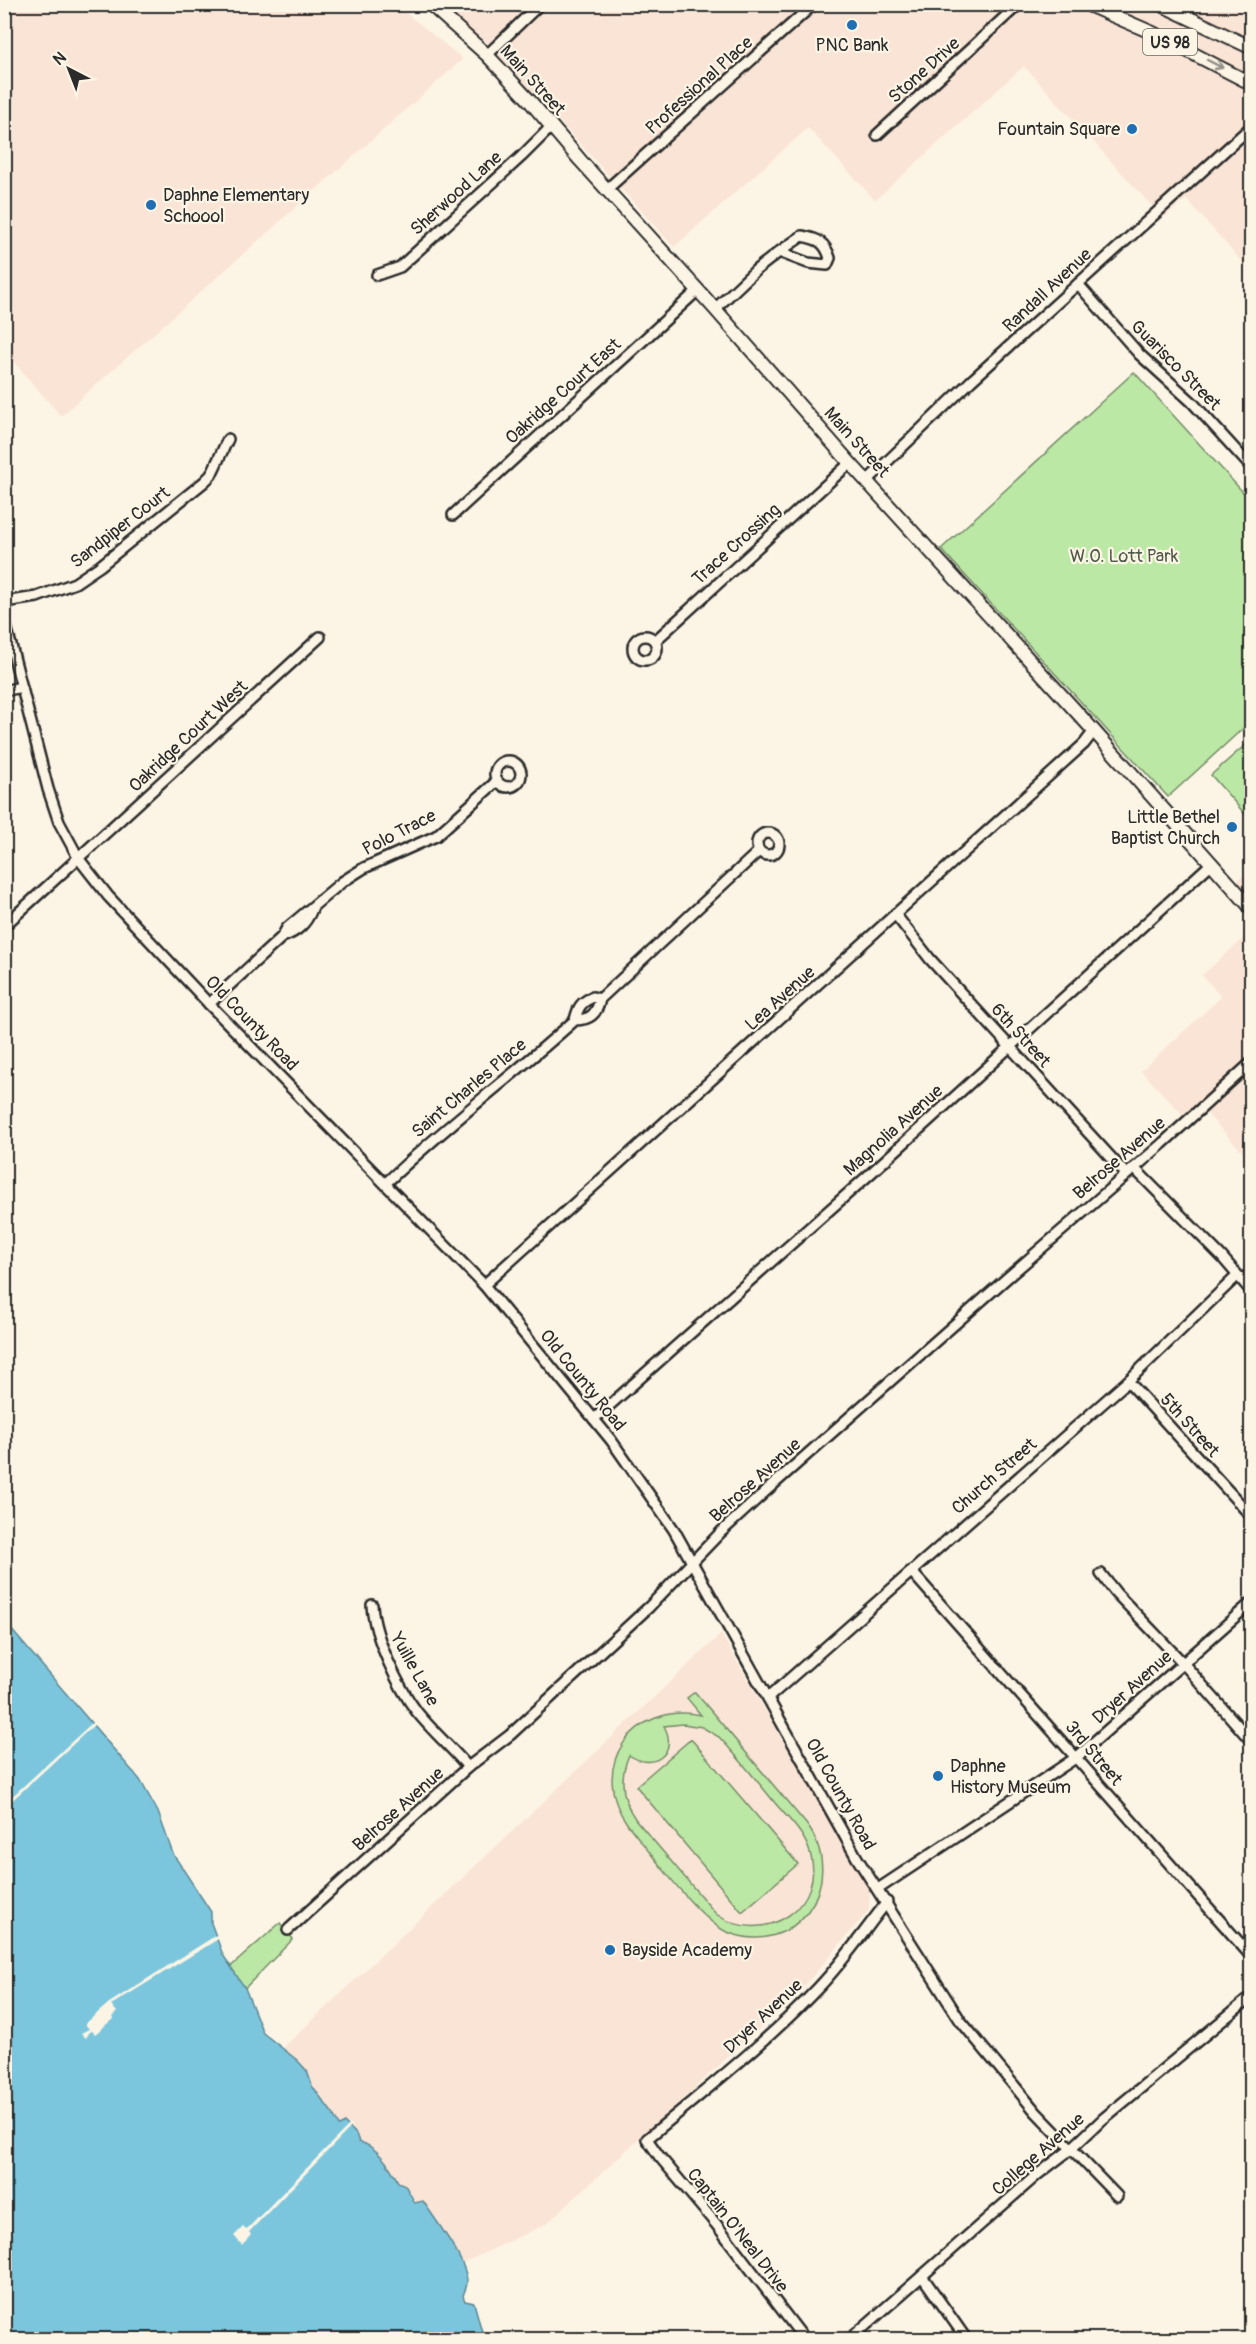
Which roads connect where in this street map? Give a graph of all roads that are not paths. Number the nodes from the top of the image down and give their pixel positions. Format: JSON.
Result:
{"nodes":[{"id":1,"x":430,"y":4,"type":"edge"},
{"id":2,"x":540,"y":4,"type":"edge"},
{"id":3,"x":814,"y":4,"type":"edge"},
{"id":4,"x":1019,"y":4,"type":"edge"},
{"id":5,"x":1086,"y":4,"type":"edge"},
{"id":6,"x":1160,"y":4,"type":"edge"},
{"id":7,"x":1251,"y":48,"type":"edge"},
{"id":8,"x":487,"y":55,"type":"junction"},
{"id":9,"x":1251,"y":84,"type":"edge"},
{"id":10,"x":1251,"y":126,"type":"edge"},
{"id":11,"x":551,"y":127,"type":"junction"},
{"id":12,"x":877,"y":135,"type":"dead end"},
{"id":13,"x":606,"y":190,"type":"junction"},
{"id":14,"x":779,"y":252,"type":"junction"},
{"id":15,"x":377,"y":274,"type":"dead end"},
{"id":16,"x":1078,"y":284,"type":"junction"},
{"id":17,"x":697,"y":291,"type":"junction"},
{"id":18,"x":715,"y":309,"type":"junction"},
{"id":19,"x":228,"y":439,"type":"dead end"},
{"id":20,"x":850,"y":463,"type":"junction"},
{"id":21,"x":1251,"y":468,"type":"edge"},
{"id":22,"x":867,"y":481,"type":"junction"},
{"id":23,"x":453,"y":515,"type":"dead end"},
{"id":24,"x":4,"y":602,"type":"edge"},
{"id":25,"x":4,"y":618,"type":"edge"},
{"id":26,"x":320,"y":637,"type":"dead end"},
{"id":27,"x":655,"y":641,"type":"dead end"},
{"id":28,"x":21,"y":687,"type":"junction"},
{"id":29,"x":4,"y":691,"type":"edge"},
{"id":30,"x":1094,"y":731,"type":"junction"},
{"id":31,"x":497,"y":781,"type":"dead end"},
{"id":32,"x":759,"y":851,"type":"dead end"},
{"id":33,"x":79,"y":859,"type":"junction"},
{"id":34,"x":1212,"y":863,"type":"junction"},
{"id":35,"x":1251,"y":909,"type":"edge"},
{"id":36,"x":895,"y":914,"type":"junction"},
{"id":37,"x":4,"y":926,"type":"edge"},
{"id":38,"x":600,"y":999,"type":"junction"},
{"id":39,"x":209,"y":1004,"type":"junction"},
{"id":40,"x":575,"y":1020,"type":"junction"},
{"id":41,"x":1010,"y":1047,"type":"junction"},
{"id":42,"x":1251,"y":1062,"type":"edge"},
{"id":43,"x":1134,"y":1168,"type":"junction"},
{"id":44,"x":1125,"y":1174,"type":"junction"},
{"id":45,"x":386,"y":1183,"type":"junction"},
{"id":46,"x":1237,"y":1276,"type":"junction"},
{"id":47,"x":484,"y":1285,"type":"junction"},
{"id":48,"x":1251,"y":1292,"type":"edge"},
{"id":49,"x":1128,"y":1381,"type":"junction"},
{"id":50,"x":594,"y":1419,"type":"junction"},
{"id":51,"x":1251,"y":1517,"type":"edge"},
{"id":52,"x":693,"y":1563,"type":"junction"},
{"id":53,"x":912,"y":1570,"type":"junction"},
{"id":54,"x":1101,"y":1574,"type":"dead end"},
{"id":55,"x":1251,"y":1602,"type":"edge"},
{"id":56,"x":372,"y":1605,"type":"dead end"},
{"id":57,"x":1183,"y":1663,"type":"junction"},
{"id":58,"x":769,"y":1697,"type":"junction"},
{"id":59,"x":1251,"y":1742,"type":"edge"},
{"id":60,"x":1077,"y":1757,"type":"junction"},
{"id":61,"x":468,"y":1767,"type":"junction"},
{"id":62,"x":878,"y":1889,"type":"junction"},
{"id":63,"x":887,"y":1902,"type":"junction"},
{"id":64,"x":288,"y":1930,"type":"dead end"},
{"id":65,"x":1251,"y":1958,"type":"edge"},
{"id":66,"x":1251,"y":1996,"type":"edge"},
{"id":67,"x":647,"y":2139,"type":"joint"},
{"id":68,"x":1071,"y":2149,"type":"junction"},
{"id":69,"x":1117,"y":2196,"type":"dead end"},
{"id":70,"x":921,"y":2276,"type":"junction"},
{"id":71,"x":805,"y":2340,"type":"edge"},
{"id":72,"x":849,"y":2340,"type":"edge"},
{"id":73,"x":968,"y":2340,"type":"edge"}],
"edges":[{"from":1,"to":8,"type":"main road","name":"Main Street"},
{"from":2,"to":8,"type":"street"},
{"from":3,"to":13,"type":"street","name":"Professional Place"},
{"from":4,"to":12,"type":"street","name":"Stone Drive"},
{"from":5,"to":9,"type":"main road","number":"US 98","one_way":true},
{"from":6,"to":7,"type":"main road","number":"US 98"},
{"from":8,"to":11,"type":"main road","name":"Main Street"},
{"from":10,"to":16,"type":"street","name":"Randall Avenue"},
{"from":11,"to":13,"type":"main road","name":"Main Street"},
{"from":11,"to":15,"type":"street","name":"Sherwood Lane"},
{"from":13,"to":17,"type":"main road","name":"Main Street"},
{"from":14,"to":14,"type":"street"},
{"from":14,"to":18,"type":"street"},
{"from":16,"to":21,"type":"street","name":"Guarisco Street"},
{"from":16,"to":22,"type":"street","name":"Randall Avenue"},
{"from":17,"to":18,"type":"main road","name":"Main Street"},
{"from":17,"to":23,"type":"street","name":"Oakridge Court East"},
{"from":18,"to":20,"type":"main road","name":"Main Street"},
{"from":19,"to":24,"type":"street","name":"Sandpiper Court"},
{"from":20,"to":22,"type":"main road","name":"Main Street"},
{"from":20,"to":27,"type":"street","name":"Trace Crossing"},
{"from":22,"to":30,"type":"main road","name":"Main Street"},
{"from":25,"to":28,"type":"street","name":"Old County Road"},
{"from":26,"to":33,"type":"street","name":"Oakridge Court West"},
{"from":28,"to":29,"type":"street"},
{"from":28,"to":33,"type":"street","name":"Old County Road"},
{"from":30,"to":34,"type":"main road","name":"Main Street"},
{"from":30,"to":36,"type":"street","name":"Lea Avenue"},
{"from":31,"to":39,"type":"street","name":"Polo Trace"},
{"from":32,"to":38,"type":"street","name":"Saint Charles Place"},
{"from":33,"to":37,"type":"street","name":"Oakridge Court West"},
{"from":33,"to":39,"type":"street","name":"Old County Road"},
{"from":34,"to":35,"type":"main road","name":"Main Street"},
{"from":34,"to":41,"type":"street","name":"Magnolia Avenue"},
{"from":36,"to":41,"type":"street","name":"6th Street"},
{"from":36,"to":47,"type":"street","name":"Lea Avenue"},
{"from":38,"to":40,"type":"street","name":"Saint Charles Place"},
{"from":38,"to":40,"type":"street","name":"Saint Charles Place"},
{"from":39,"to":45,"type":"street","name":"Old County Road"},
{"from":40,"to":45,"type":"street","name":"Saint Charles Place"},
{"from":41,"to":44,"type":"street","name":"6th Street"},
{"from":41,"to":50,"type":"street","name":"Magnolia Avenue"},
{"from":42,"to":43,"type":"street","name":"Belrose Avenue"},
{"from":43,"to":44,"type":"street","name":"Belrose Avenue"},
{"from":43,"to":46,"type":"street"},
{"from":44,"to":52,"type":"street","name":"Belrose Avenue"},
{"from":45,"to":47,"type":"street","name":"Old County Road"},
{"from":46,"to":48,"type":"street"},
{"from":46,"to":49,"type":"street","name":"Church Street"},
{"from":47,"to":50,"type":"street","name":"Old County Road"},
{"from":49,"to":51,"type":"street","name":"5th Street"},
{"from":49,"to":53,"type":"street","name":"Church Street"},
{"from":50,"to":52,"type":"street","name":"Old County Road"},
{"from":52,"to":58,"type":"street","name":"Old County Road"},
{"from":52,"to":61,"type":"street","name":"Belrose Avenue"},
{"from":53,"to":58,"type":"street","name":"Church Street"},
{"from":53,"to":60,"type":"street","name":"3rd Street"},
{"from":54,"to":57,"type":"street"},
{"from":55,"to":57,"type":"street","name":"Dryer Avenue"},
{"from":56,"to":61,"type":"street","name":"Yuille Lane"},
{"from":57,"to":59,"type":"street"},
{"from":57,"to":60,"type":"street","name":"Dryer Avenue"},
{"from":58,"to":62,"type":"street","name":"Old County Road"},
{"from":60,"to":62,"type":"street","name":"Dryer Avenue"},
{"from":60,"to":65,"type":"street","name":"3rd Street"},
{"from":61,"to":64,"type":"street","name":"Belrose Avenue"},
{"from":62,"to":63,"type":"street","name":"Old County Road"},
{"from":63,"to":67,"type":"street","name":"Dryer Avenue"},
{"from":63,"to":68,"type":"street","name":"Old County Road"},
{"from":66,"to":68,"type":"street","name":"College Avenue"},
{"from":67,"to":71,"type":"street","name":"Captain O'Neal Drive"},
{"from":68,"to":69,"type":"street","name":"Old County Road"},
{"from":68,"to":70,"type":"street","name":"College Avenue"},
{"from":70,"to":72,"type":"street","name":"College Avenue"},
{"from":70,"to":73,"type":"street"}]}
